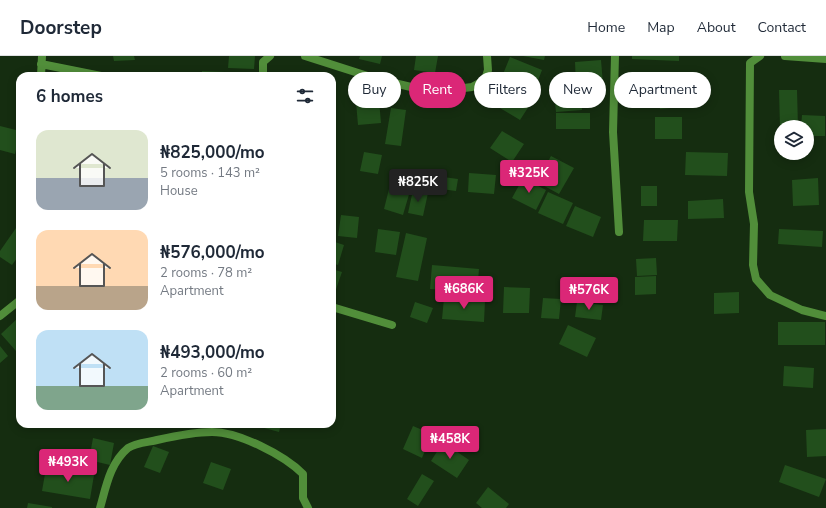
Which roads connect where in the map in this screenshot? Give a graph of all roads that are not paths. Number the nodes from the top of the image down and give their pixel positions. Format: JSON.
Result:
{"nodes":[{"id":1,"x":270,"y":56,"type":"edge"},
{"id":2,"x":305,"y":56,"type":"edge"},
{"id":3,"x":486,"y":56,"type":"edge"},
{"id":4,"x":615,"y":56,"type":"edge"},
{"id":5,"x":760,"y":56,"type":"edge"},
{"id":6,"x":785,"y":56,"type":"edge"},
{"id":7,"x":826,"y":59,"type":"edge"},
{"id":8,"x":42,"y":60,"type":"edge"},
{"id":9,"x":41,"y":72,"type":"edge"},
{"id":10,"x":86,"y":72,"type":"edge"},
{"id":11,"x":263,"y":72,"type":"edge"},
{"id":12,"x":619,"y":232,"type":"dead end"},
{"id":13,"x":16,"y":303,"type":"edge"},
{"id":14,"x":336,"y":307,"type":"edge"},
{"id":15,"x":0,"y":316,"type":"edge"},
{"id":16,"x":826,"y":316,"type":"edge"},
{"id":17,"x":392,"y":325,"type":"dead end"},
{"id":18,"x":100,"y":508,"type":"edge"},
{"id":19,"x":308,"y":508,"type":"edge"}],
"edges":[{"from":1,"to":11,"type":"street"},
{"from":2,"to":3,"type":"street"},
{"from":4,"to":12,"type":"street"},
{"from":5,"to":16,"type":"street"},
{"from":6,"to":7,"type":"street"},
{"from":8,"to":9,"type":"street"},
{"from":8,"to":10,"type":"street"},
{"from":13,"to":15,"type":"street"},
{"from":14,"to":17,"type":"street"},
{"from":18,"to":19,"type":"street"}]}
